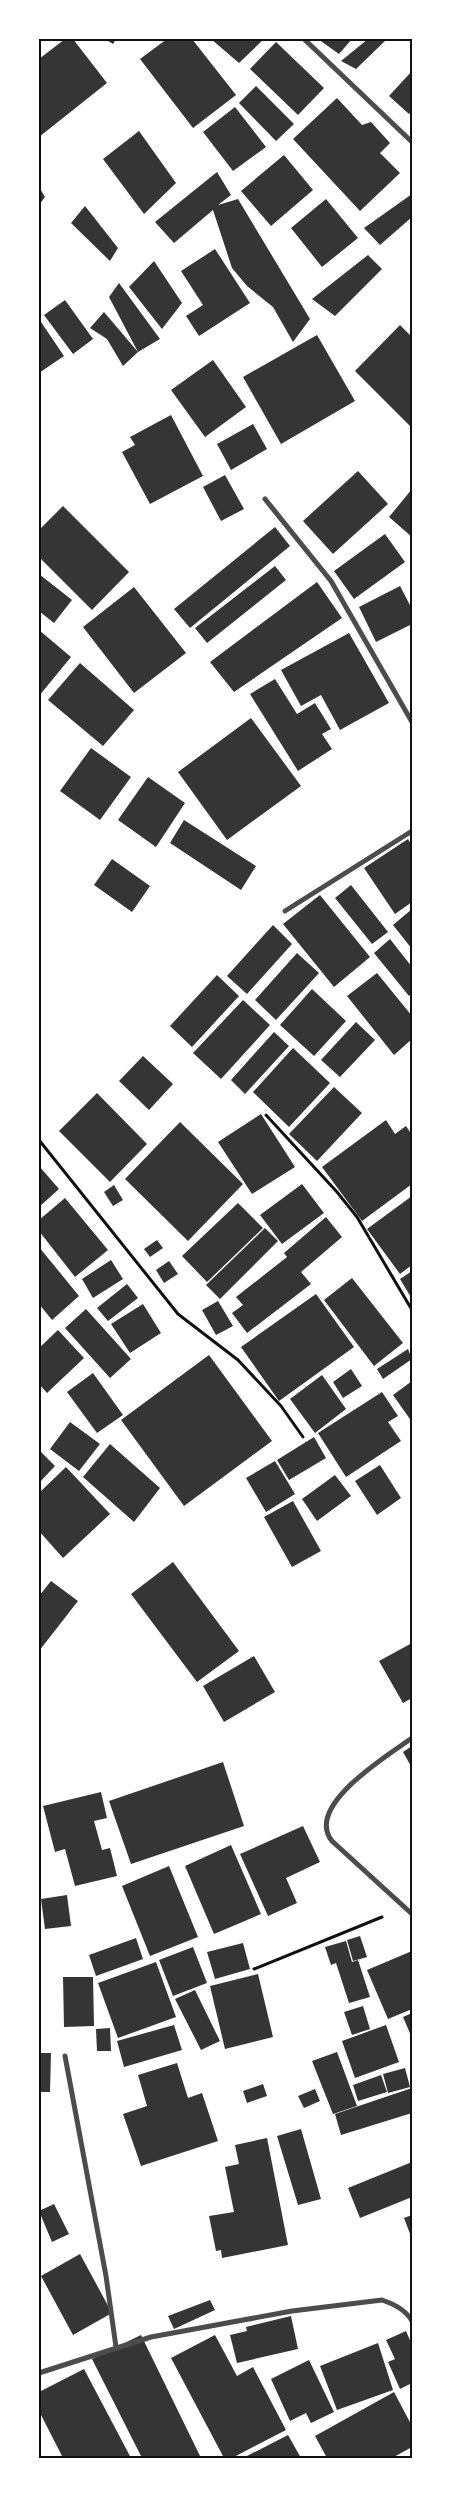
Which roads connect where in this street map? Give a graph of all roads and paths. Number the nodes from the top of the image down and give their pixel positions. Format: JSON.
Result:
{"nodes":[{"id":1,"x":304,"y":39,"type":"edge"},
{"id":2,"x":412,"y":142,"type":"edge"},
{"id":3,"x":265,"y":499,"type":"dead end"},
{"id":4,"x":412,"y":722,"type":"edge"},
{"id":5,"x":412,"y":831,"type":"edge"},
{"id":6,"x":285,"y":911,"type":"dead end"},
{"id":7,"x":266,"y":1115,"type":"dead end"},
{"id":8,"x":39,"y":1140,"type":"edge"},
{"id":9,"x":412,"y":1310,"type":"edge"},
{"id":10,"x":303,"y":1437,"type":"dead end"},
{"id":11,"x":412,"y":1738,"type":"edge"},
{"id":12,"x":406,"y":1908,"type":"junction"},
{"id":13,"x":412,"y":1914,"type":"edge"},
{"id":14,"x":254,"y":1969,"type":"dead end"},
{"id":15,"x":65,"y":2056,"type":"dead end"},
{"id":16,"x":412,"y":2321,"type":"edge"},
{"id":17,"x":116,"y":2347,"type":"junction"},
{"id":18,"x":39,"y":2373,"type":"edge"}],
"edges":[{"from":1,"to":2,"type":"street"},
{"from":3,"to":4,"type":"street"},
{"from":5,"to":6,"type":"street"},
{"from":7,"to":9,"type":"path"},
{"from":8,"to":10,"type":"path"},
{"from":11,"to":12,"type":"street"},
{"from":12,"to":13,"type":"street"},
{"from":12,"to":14,"type":"path"},
{"from":15,"to":17,"type":"street"},
{"from":16,"to":17,"type":"street"},
{"from":17,"to":18,"type":"street"}]}
